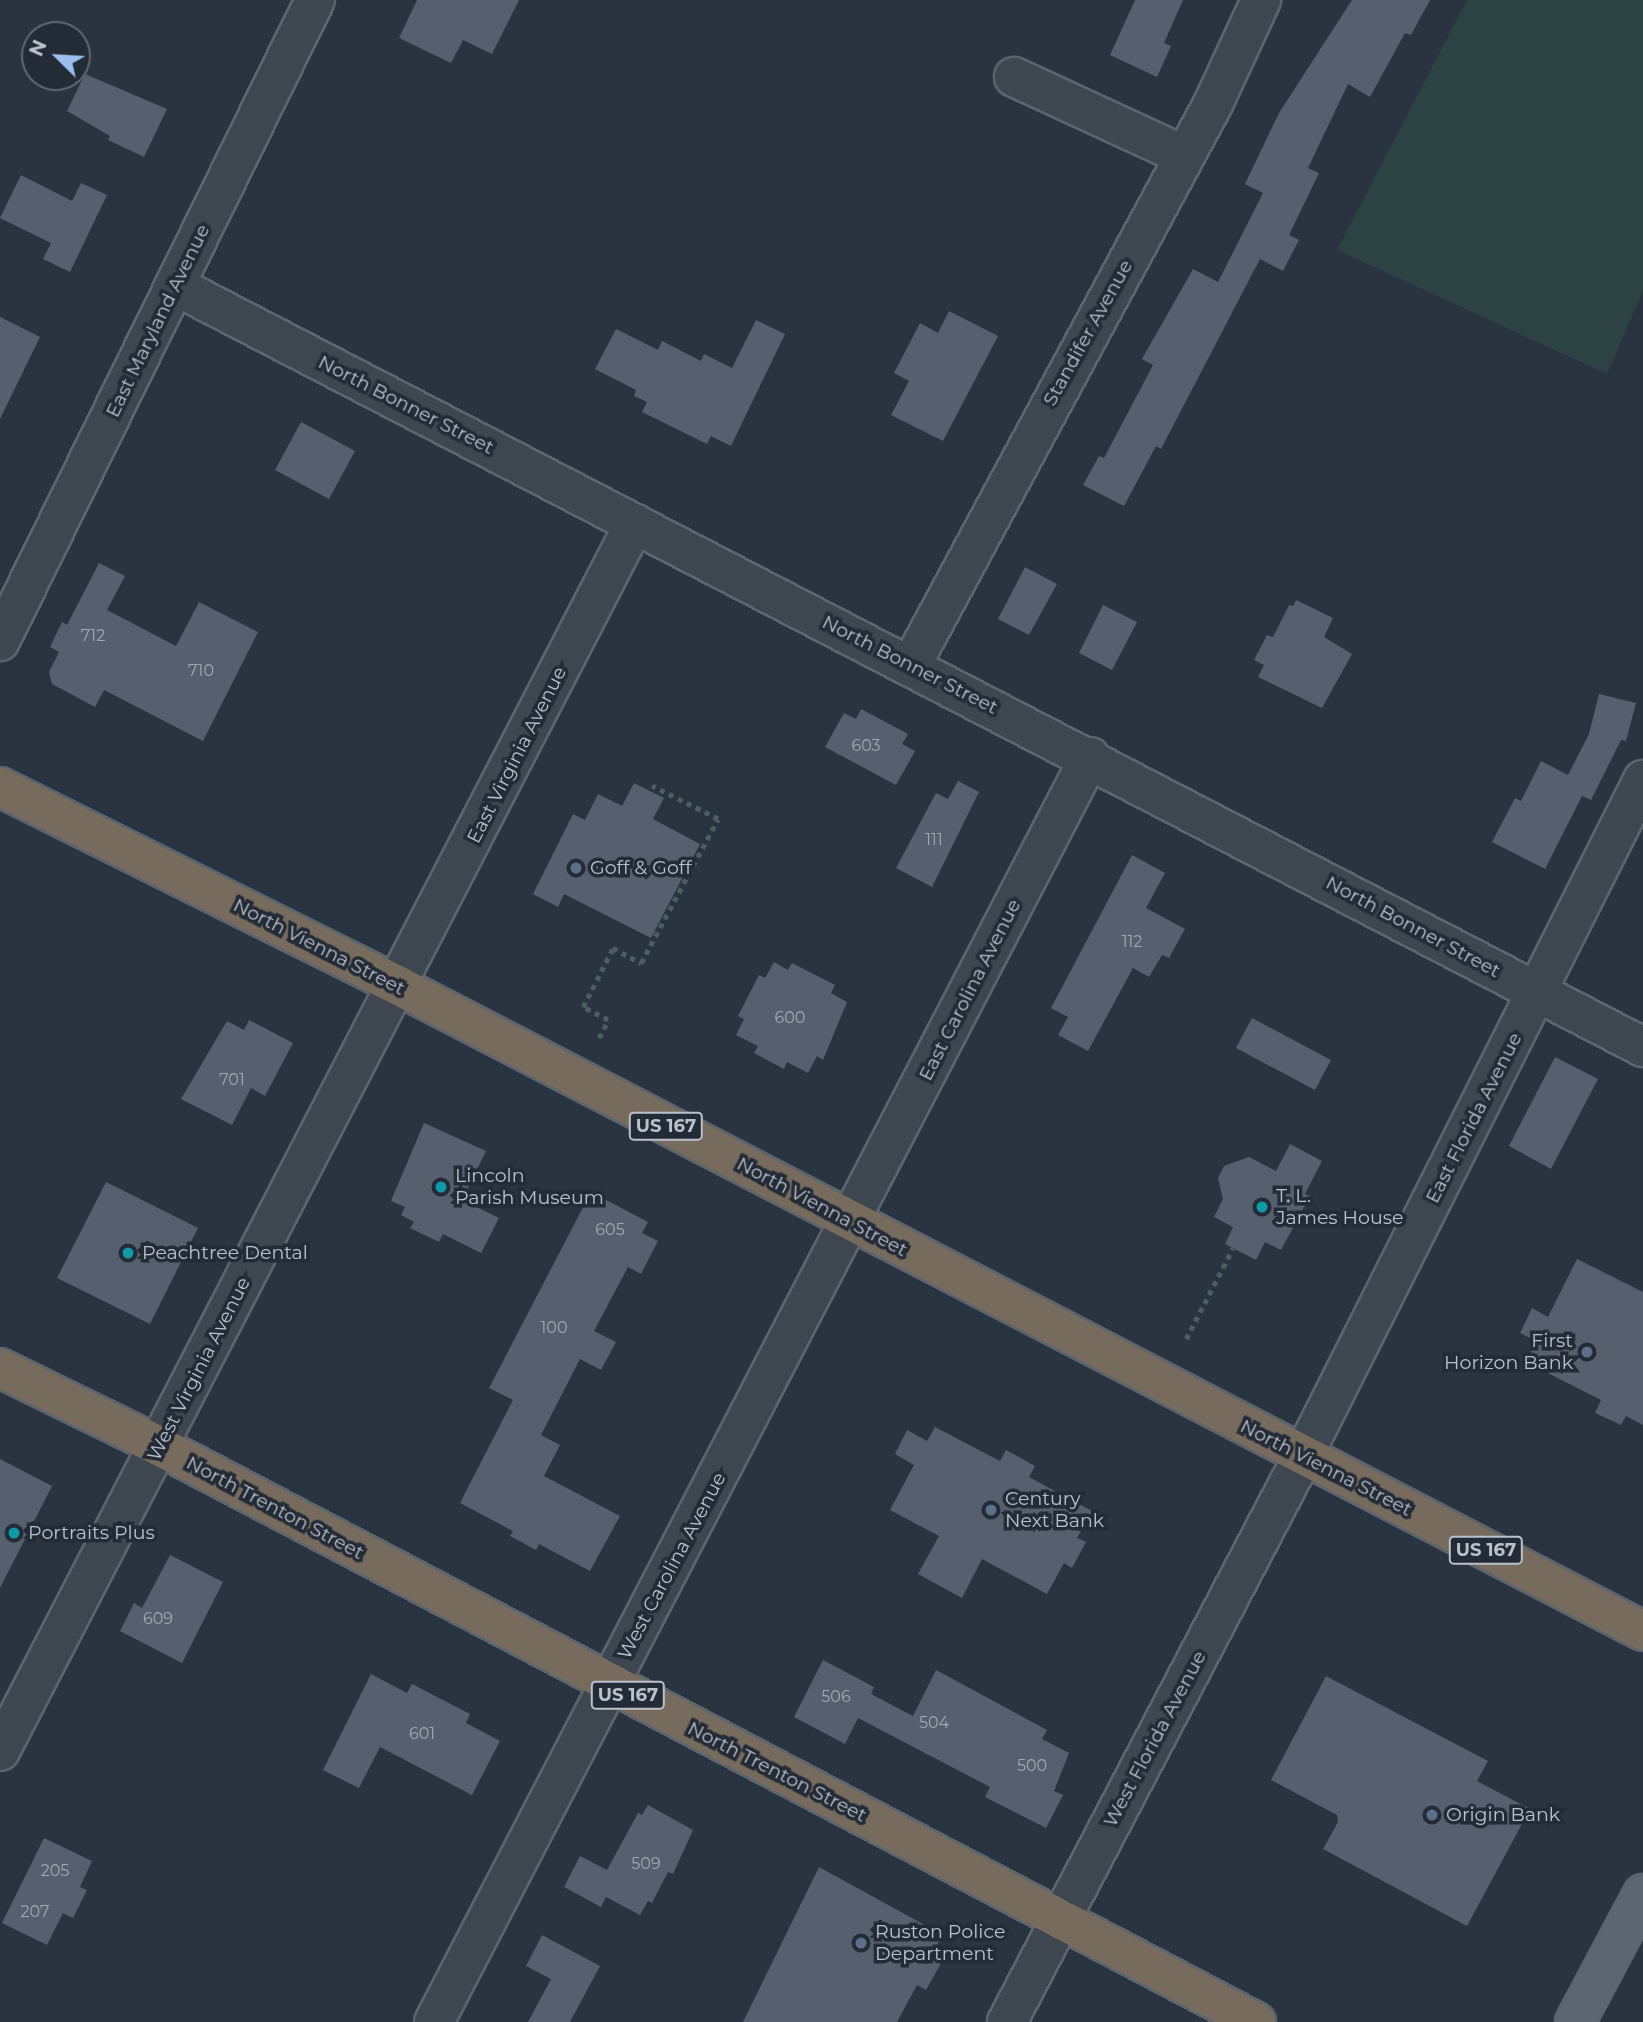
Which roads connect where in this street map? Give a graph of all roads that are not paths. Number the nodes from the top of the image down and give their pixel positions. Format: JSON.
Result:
{"nodes":[{"id":1,"x":315,"y":0,"type":"edge"},
{"id":2,"x":1261,"y":0,"type":"edge"},
{"id":3,"x":1014,"y":77,"type":"dead end"},
{"id":4,"x":1185,"y":156,"type":"junction"},
{"id":5,"x":176,"y":286,"type":"junction"},
{"id":6,"x":635,"y":523,"type":"junction"},
{"id":7,"x":0,"y":641,"type":"edge"},
{"id":8,"x":912,"y":665,"type":"junction"},
{"id":9,"x":1090,"y":757,"type":"junction"},
{"id":10,"x":1643,"y":780,"type":"edge"},
{"id":11,"x":0,"y":787,"type":"edge"},
{"id":12,"x":399,"y":986,"type":"junction"},
{"id":13,"x":1538,"y":992,"type":"junction"},
{"id":14,"x":1643,"y":1047,"type":"edge"},
{"id":15,"x":852,"y":1223,"type":"junction"},
{"id":16,"x":0,"y":1368,"type":"edge"},
{"id":17,"x":159,"y":1446,"type":"junction"},
{"id":18,"x":1303,"y":1456,"type":"junction"},
{"id":19,"x":1643,"y":1631,"type":"edge"},
{"id":20,"x":609,"y":1685,"type":"junction"},
{"id":21,"x":0,"y":1752,"type":"edge"},
{"id":22,"x":1643,"y":1894,"type":"edge"},
{"id":23,"x":1061,"y":1919,"type":"junction"},
{"id":24,"x":435,"y":2022,"type":"edge"},
{"id":25,"x":1007,"y":2022,"type":"edge"},
{"id":26,"x":1256,"y":2022,"type":"edge"},
{"id":27,"x":1575,"y":2022,"type":"edge"}],
"edges":[{"from":1,"to":5,"type":"street","name":"East Maryland Avenue"},
{"from":2,"to":4,"type":"street","name":"Standifer Avenue"},
{"from":3,"to":4,"type":"street"},
{"from":4,"to":8,"type":"street","name":"Standifer Avenue"},
{"from":5,"to":6,"type":"street","name":"North Bonner Street"},
{"from":5,"to":7,"type":"street","name":"East Maryland Avenue"},
{"from":6,"to":8,"type":"street","name":"North Bonner Street"},
{"from":6,"to":12,"type":"street","name":"East Virginia Avenue"},
{"from":8,"to":9,"type":"street","name":"North Bonner Street"},
{"from":9,"to":13,"type":"street","name":"North Bonner Street"},
{"from":9,"to":15,"type":"street","name":"East Carolina Avenue"},
{"from":10,"to":13,"type":"street","name":"East Florida Avenue"},
{"from":11,"to":12,"type":"highway","name":"North Vienna Street","number":"US 167"},
{"from":12,"to":15,"type":"highway","name":"North Vienna Street","number":"US 167"},
{"from":12,"to":17,"type":"street","name":"West Virginia Avenue"},
{"from":13,"to":14,"type":"street","name":"North Bonner Street"},
{"from":13,"to":18,"type":"street","name":"East Florida Avenue"},
{"from":15,"to":18,"type":"highway","name":"North Vienna Street","number":"US 167"},
{"from":15,"to":20,"type":"street","name":"West Carolina Avenue"},
{"from":16,"to":17,"type":"highway","name":"North Trenton Street","number":"US 167"},
{"from":17,"to":20,"type":"highway","name":"North Trenton Street","number":"US 167"},
{"from":17,"to":21,"type":"street","name":"West Virginia Avenue"},
{"from":18,"to":19,"type":"highway","name":"North Vienna Street","number":"US 167"},
{"from":18,"to":23,"type":"street","name":"West Florida Avenue"},
{"from":20,"to":23,"type":"highway","name":"North Trenton Street","number":"US 167"},
{"from":20,"to":24,"type":"street","name":"West Carolina Avenue"},
{"from":22,"to":27,"type":"main road"},
{"from":23,"to":25,"type":"street","name":"West Florida Avenue"},
{"from":23,"to":26,"type":"highway","name":"North Trenton Street","number":"US 167"}]}
